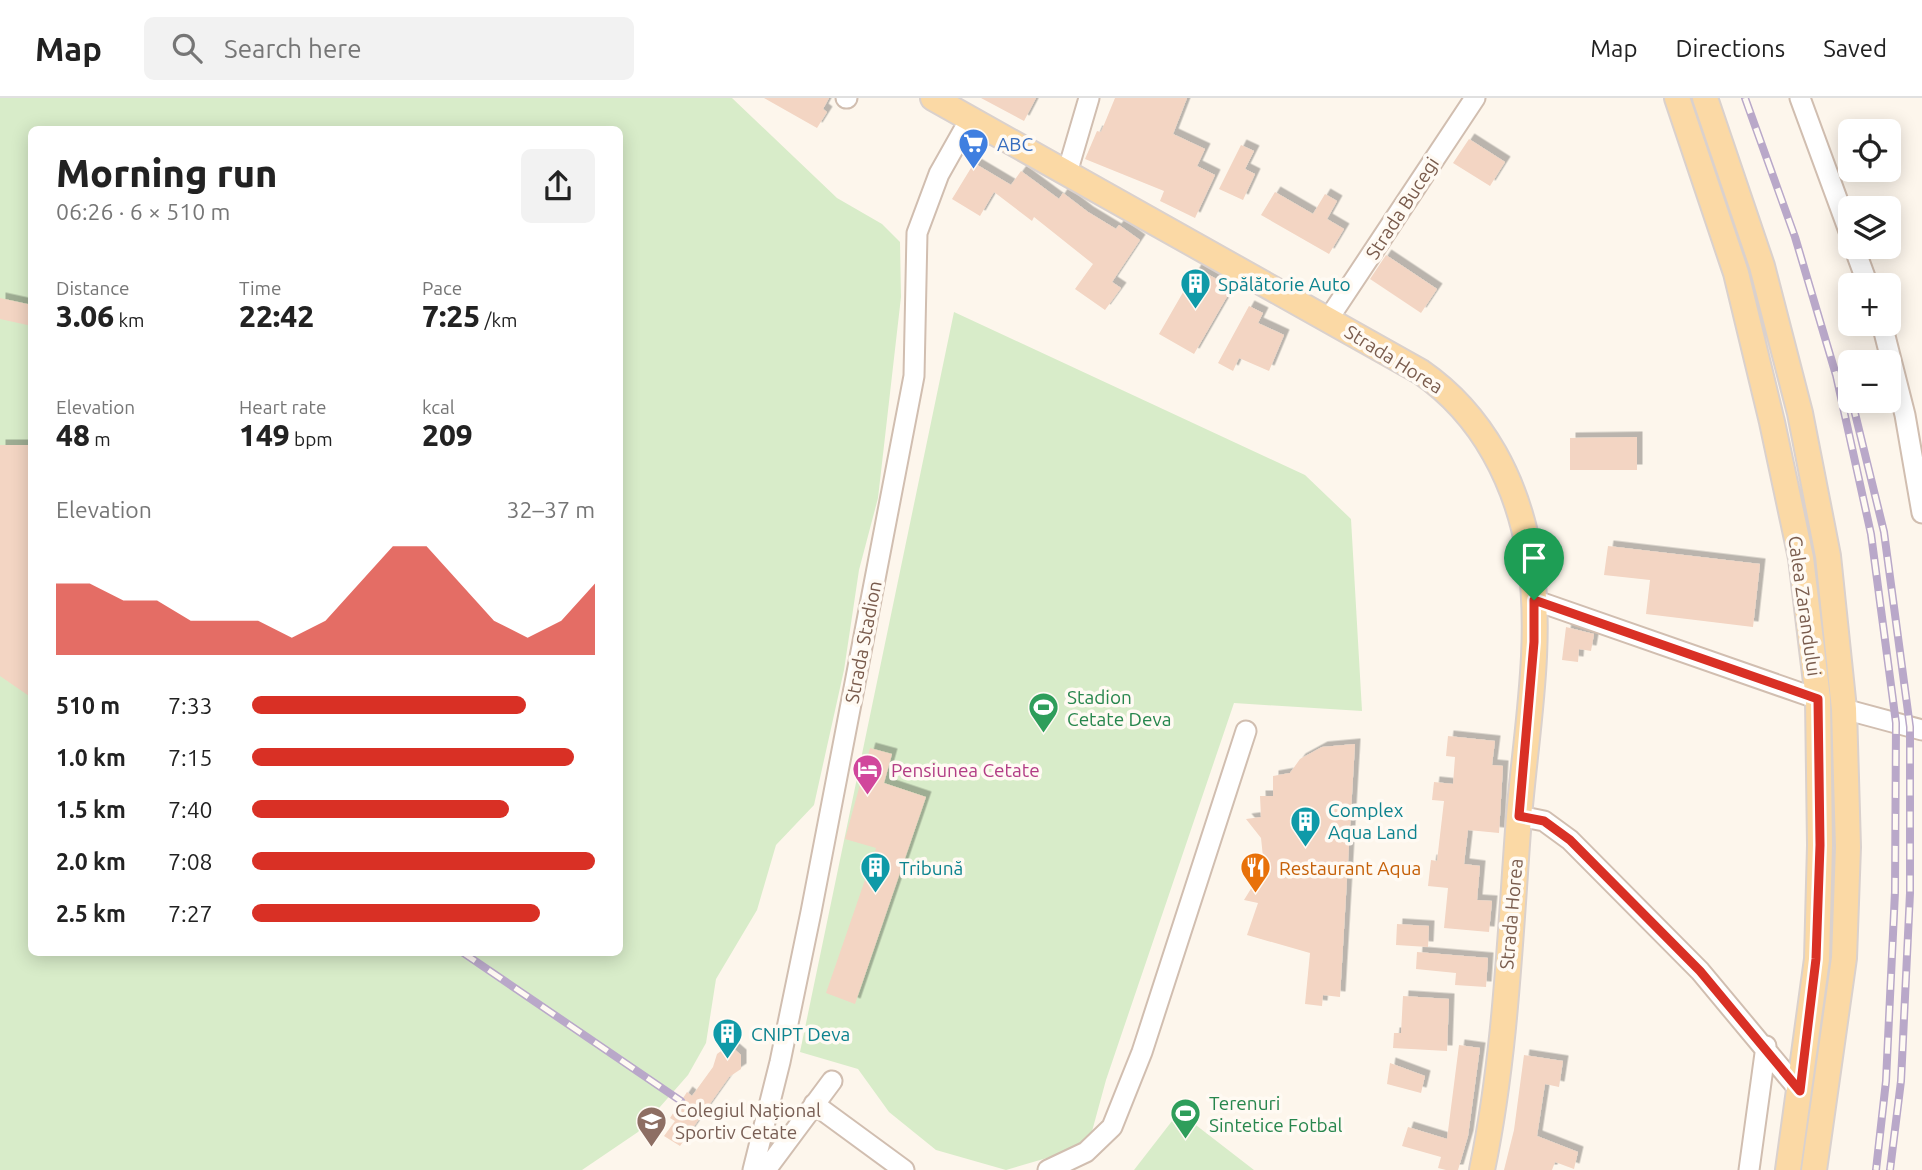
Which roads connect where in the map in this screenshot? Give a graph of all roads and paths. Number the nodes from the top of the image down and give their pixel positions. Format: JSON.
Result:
{"nodes":[{"id":1,"x":933,"y":98,"type":"edge"},
{"id":2,"x":1089,"y":98,"type":"edge"},
{"id":3,"x":1475,"y":98,"type":"edge"},
{"id":4,"x":1677,"y":98,"type":"edge"},
{"id":5,"x":1705,"y":98,"type":"edge"},
{"id":6,"x":1800,"y":98,"type":"edge"},
{"id":7,"x":970,"y":119,"type":"junction"},
{"id":8,"x":1067,"y":173,"type":"junction"},
{"id":9,"x":1838,"y":201,"type":"edge"},
{"id":10,"x":1329,"y":318,"type":"junction"},
{"id":11,"x":1885,"y":336,"type":"edge"},
{"id":12,"x":1816,"y":494,"type":"junction"},
{"id":13,"x":1788,"y":500,"type":"junction"},
{"id":14,"x":1922,"y":513,"type":"edge"},
{"id":15,"x":1534,"y":600,"type":"junction"},
{"id":16,"x":1818,"y":699,"type":"junction"},
{"id":17,"x":1844,"y":709,"type":"junction"},
{"id":18,"x":1922,"y":730,"type":"edge"},
{"id":19,"x":1246,"y":731,"type":"dead end"},
{"id":20,"x":1519,"y":816,"type":"junction"},
{"id":21,"x":1766,"y":1046,"type":"junction"},
{"id":22,"x":832,"y":1081,"type":"dead end"},
{"id":23,"x":1800,"y":1091,"type":"junction"},
{"id":24,"x":814,"y":1104,"type":"junction"},
{"id":25,"x":754,"y":1167,"type":"edge"},
{"id":26,"x":904,"y":1170,"type":"edge"},
{"id":27,"x":1048,"y":1170,"type":"edge"},
{"id":28,"x":1482,"y":1170,"type":"edge"},
{"id":29,"x":1749,"y":1170,"type":"edge"},
{"id":30,"x":1788,"y":1170,"type":"edge"},
{"id":31,"x":1814,"y":1170,"type":"edge"}],
"edges":[{"from":1,"to":7,"type":"main road","name":"Strada Horea"},
{"from":2,"to":8,"type":"street"},
{"from":3,"to":10,"type":"street","name":"Strada Bucegi"},
{"from":4,"to":13,"type":"main road","name":"Calea Zarandului"},
{"from":5,"to":12,"type":"main road","name":"Calea Zarandului"},
{"from":6,"to":9,"type":"street"},
{"from":7,"to":8,"type":"main road","name":"Strada Horea"},
{"from":7,"to":25,"type":"street","name":"Strada Stadion"},
{"from":8,"to":10,"type":"main road","name":"Strada Horea"},
{"from":10,"to":15,"type":"main road","name":"Strada Horea"},
{"from":11,"to":14,"type":"street"},
{"from":12,"to":13,"type":"main road"},
{"from":12,"to":17,"type":"main road","name":"Calea Zarandului"},
{"from":13,"to":16,"type":"main road","name":"Calea Zarandului"},
{"from":15,"to":16,"type":"street"},
{"from":15,"to":20,"type":"main road","name":"Strada Horea"},
{"from":16,"to":23,"type":"main road","name":"Calea Zarandului"},
{"from":17,"to":18,"type":"street"},
{"from":17,"to":31,"type":"main road","name":"Calea Zarandului"},
{"from":19,"to":27,"type":"street"},
{"from":20,"to":21,"type":"street"},
{"from":20,"to":28,"type":"main road","name":"Strada Horea"},
{"from":21,"to":23,"type":"street"},
{"from":21,"to":29,"type":"street"},
{"from":22,"to":24,"type":"street"},
{"from":23,"to":30,"type":"main road","name":"Calea Zarandului"},
{"from":24,"to":25,"type":"street"},
{"from":24,"to":26,"type":"street"}]}
